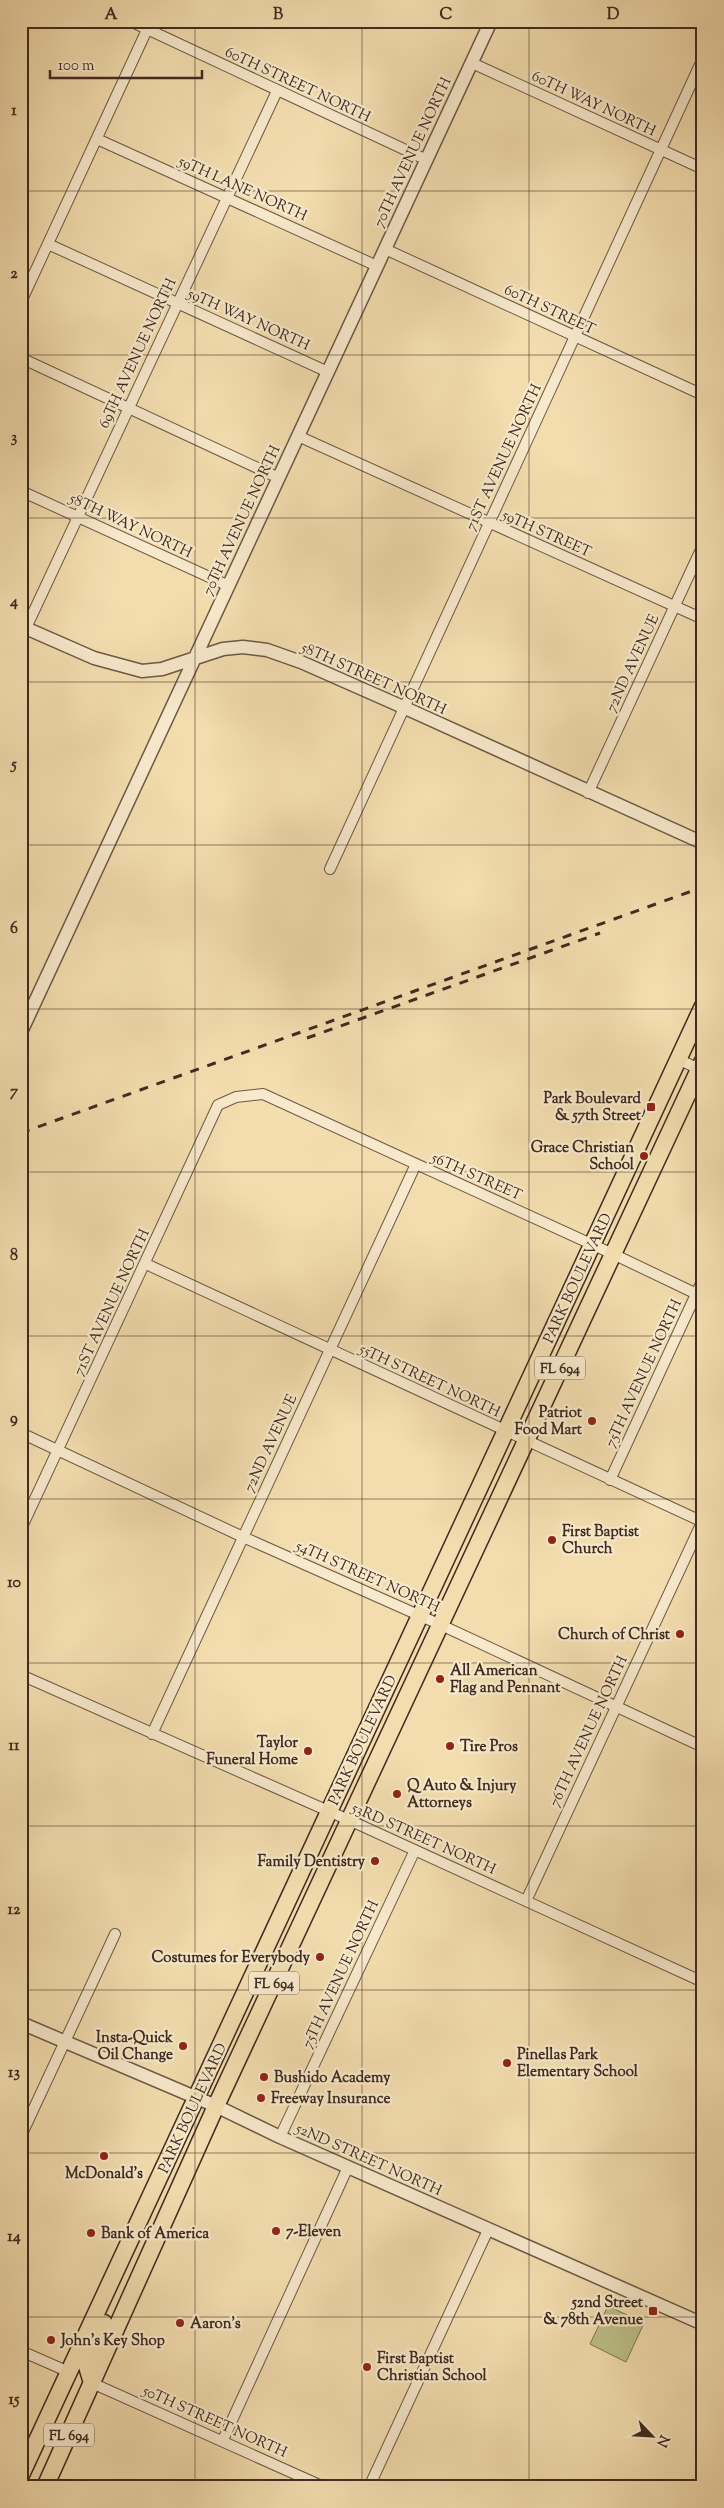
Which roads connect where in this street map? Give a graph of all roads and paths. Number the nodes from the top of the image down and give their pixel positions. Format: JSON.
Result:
{"nodes":[{"id":1,"x":130,"y":21,"type":"edge"},
{"id":2,"x":491,"y":21,"type":"edge"},
{"id":3,"x":149,"y":25,"type":"edge"},
{"id":4,"x":703,"y":58,"type":"edge"},
{"id":5,"x":472,"y":63,"type":"junction"},
{"id":6,"x":277,"y":91,"type":"junction"},
{"id":7,"x":96,"y":138,"type":"junction"},
{"id":8,"x":661,"y":150,"type":"junction"},
{"id":9,"x":427,"y":160,"type":"junction"},
{"id":10,"x":703,"y":169,"type":"edge"},
{"id":11,"x":227,"y":197,"type":"junction"},
{"id":12,"x":48,"y":244,"type":"junction"},
{"id":13,"x":385,"y":249,"type":"junction"},
{"id":14,"x":377,"y":266,"type":"junction"},
{"id":15,"x":21,"y":302,"type":"edge"},
{"id":16,"x":178,"y":303,"type":"junction"},
{"id":17,"x":575,"y":336,"type":"junction"},
{"id":18,"x":21,"y":358,"type":"edge"},
{"id":19,"x":328,"y":372,"type":"junction"},
{"id":20,"x":703,"y":395,"type":"edge"},
{"id":21,"x":127,"y":407,"type":"junction"},
{"id":22,"x":298,"y":436,"type":"junction"},
{"id":23,"x":279,"y":478,"type":"junction"},
{"id":24,"x":21,"y":491,"type":"edge"},
{"id":25,"x":78,"y":517,"type":"junction"},
{"id":26,"x":489,"y":523,"type":"junction"},
{"id":27,"x":703,"y":546,"type":"edge"},
{"id":28,"x":229,"y":586,"type":"junction"},
{"id":29,"x":674,"y":606,"type":"junction"},
{"id":30,"x":703,"y":619,"type":"edge"},
{"id":31,"x":24,"y":627,"type":"edge"},
{"id":32,"x":195,"y":658,"type":"junction"},
{"id":33,"x":403,"y":707,"type":"junction"},
{"id":34,"x":588,"y":792,"type":"junction"},
{"id":35,"x":703,"y":843,"type":"edge"},
{"id":36,"x":330,"y":869,"type":"dead end"},
{"id":37,"x":703,"y":1006,"type":"edge"},
{"id":38,"x":21,"y":1032,"type":"edge"},
{"id":39,"x":678,"y":1059,"type":"junction"},
{"id":40,"x":702,"y":1067,"type":"edge"},
{"id":41,"x":236,"y":1097,"type":"joint"},
{"id":42,"x":416,"y":1164,"type":"junction"},
{"id":43,"x":592,"y":1244,"type":"junction"},
{"id":44,"x":613,"y":1254,"type":"junction"},
{"id":45,"x":146,"y":1264,"type":"junction"},
{"id":46,"x":703,"y":1279,"type":"edge"},
{"id":47,"x":699,"y":1296,"type":"edge"},
{"id":48,"x":330,"y":1349,"type":"junction"},
{"id":49,"x":506,"y":1431,"type":"junction"},
{"id":50,"x":21,"y":1433,"type":"edge"},
{"id":51,"x":526,"y":1441,"type":"junction"},
{"id":52,"x":58,"y":1450,"type":"junction"},
{"id":53,"x":610,"y":1480,"type":"junction"},
{"id":54,"x":702,"y":1521,"type":"edge"},
{"id":55,"x":21,"y":1529,"type":"edge"},
{"id":56,"x":243,"y":1537,"type":"junction"},
{"id":57,"x":420,"y":1616,"type":"junction"},
{"id":58,"x":441,"y":1625,"type":"junction"},
{"id":59,"x":21,"y":1675,"type":"edge"},
{"id":60,"x":615,"y":1708,"type":"junction"},
{"id":61,"x":152,"y":1734,"type":"junction"},
{"id":62,"x":703,"y":1747,"type":"edge"},
{"id":63,"x":329,"y":1812,"type":"junction"},
{"id":64,"x":350,"y":1821,"type":"junction"},
{"id":65,"x":415,"y":1850,"type":"junction"},
{"id":66,"x":526,"y":1901,"type":"junction"},
{"id":67,"x":114,"y":1934,"type":"dead end"},
{"id":68,"x":703,"y":1982,"type":"edge"},
{"id":69,"x":21,"y":2023,"type":"edge"},
{"id":70,"x":66,"y":2042,"type":"junction"},
{"id":71,"x":197,"y":2098,"type":"junction"},
{"id":72,"x":216,"y":2106,"type":"junction"},
{"id":73,"x":21,"y":2136,"type":"edge"},
{"id":74,"x":280,"y":2137,"type":"junction"},
{"id":75,"x":348,"y":2167,"type":"junction"},
{"id":76,"x":488,"y":2230,"type":"junction"},
{"id":77,"x":110,"y":2282,"type":"junction"},
{"id":78,"x":703,"y":2324,"type":"edge"},
{"id":79,"x":21,"y":2351,"type":"edge"},
{"id":80,"x":68,"y":2372,"type":"junction"},
{"id":81,"x":92,"y":2383,"type":"junction"},
{"id":82,"x":58,"y":2395,"type":"junction"},
{"id":83,"x":223,"y":2440,"type":"junction"},
{"id":84,"x":21,"y":2475,"type":"edge"},
{"id":85,"x":45,"y":2487,"type":"edge"},
{"id":86,"x":324,"y":2487,"type":"edge"},
{"id":87,"x":369,"y":2487,"type":"edge"}],
"edges":[{"from":1,"to":3,"type":"street","name":"60TH STREET NORTH"},
{"from":2,"to":5,"type":"street","name":"70TH AVENUE NORTH"},
{"from":3,"to":6,"type":"street","name":"60TH STREET NORTH"},
{"from":3,"to":7,"type":"street"},
{"from":4,"to":8,"type":"street","name":"71ST AVENUE NORTH"},
{"from":5,"to":8,"type":"street","name":"60TH WAY NORTH"},
{"from":5,"to":9,"type":"street","name":"70TH AVENUE NORTH"},
{"from":6,"to":9,"type":"street","name":"60TH STREET NORTH"},
{"from":6,"to":11,"type":"street","name":"69TH AVENUE NORTH"},
{"from":7,"to":11,"type":"street","name":"59TH LANE NORTH"},
{"from":7,"to":12,"type":"street"},
{"from":8,"to":10,"type":"street","name":"60TH WAY NORTH"},
{"from":8,"to":17,"type":"street","name":"71ST AVENUE NORTH"},
{"from":9,"to":13,"type":"street","name":"70TH AVENUE NORTH"},
{"from":11,"to":14,"type":"street","name":"59TH LANE NORTH"},
{"from":11,"to":16,"type":"street","name":"69TH AVENUE NORTH"},
{"from":12,"to":15,"type":"street"},
{"from":12,"to":16,"type":"street","name":"59TH WAY NORTH"},
{"from":13,"to":14,"type":"street","name":"70TH AVENUE NORTH"},
{"from":13,"to":17,"type":"street","name":"60TH STREET"},
{"from":14,"to":19,"type":"street","name":"70TH AVENUE NORTH"},
{"from":16,"to":19,"type":"street","name":"59TH WAY NORTH"},
{"from":16,"to":21,"type":"street","name":"69TH AVENUE NORTH"},
{"from":17,"to":20,"type":"street","name":"60TH STREET"},
{"from":17,"to":26,"type":"street","name":"71ST AVENUE NORTH"},
{"from":18,"to":21,"type":"street"},
{"from":19,"to":22,"type":"street","name":"70TH AVENUE NORTH"},
{"from":21,"to":23,"type":"street"},
{"from":21,"to":25,"type":"street","name":"69TH AVENUE NORTH"},
{"from":22,"to":23,"type":"street","name":"70TH AVENUE NORTH"},
{"from":22,"to":26,"type":"street","name":"59TH STREET"},
{"from":23,"to":28,"type":"street","name":"70TH AVENUE NORTH"},
{"from":24,"to":25,"type":"street","name":"58TH WAY NORTH"},
{"from":25,"to":28,"type":"street","name":"58TH WAY NORTH"},
{"from":25,"to":31,"type":"street","name":"69TH AVENUE NORTH"},
{"from":26,"to":29,"type":"street","name":"59TH STREET"},
{"from":26,"to":33,"type":"street","name":"71ST AVENUE NORTH"},
{"from":27,"to":29,"type":"street","name":"72ND AVENUE"},
{"from":28,"to":32,"type":"street","name":"70TH AVENUE NORTH"},
{"from":29,"to":30,"type":"street","name":"59TH STREET"},
{"from":29,"to":34,"type":"street","name":"72ND AVENUE"},
{"from":31,"to":32,"type":"street","name":"58TH STREET NORTH"},
{"from":32,"to":33,"type":"street","name":"58TH STREET NORTH"},
{"from":32,"to":38,"type":"street","name":"70TH AVENUE NORTH"},
{"from":33,"to":34,"type":"street","name":"58TH STREET NORTH"},
{"from":33,"to":36,"type":"street","name":"71ST AVENUE NORTH"},
{"from":34,"to":35,"type":"street","name":"58TH STREET NORTH"},
{"from":37,"to":39,"type":"main road","name":"PARK BOULEVARD","number":"FL 694"},
{"from":39,"to":40,"type":"street"},
{"from":39,"to":43,"type":"main road","name":"PARK BOULEVARD","number":"FL 694"},
{"from":40,"to":44,"type":"main road","name":"PARK BOULEVARD","number":"FL 694"},
{"from":41,"to":42,"type":"street","name":"56TH STREET"},
{"from":41,"to":45,"type":"street","name":"71ST AVENUE NORTH"},
{"from":42,"to":43,"type":"street","name":"56TH STREET"},
{"from":42,"to":48,"type":"street","name":"72ND AVENUE"},
{"from":43,"to":44,"type":"street","name":"56TH STREET"},
{"from":43,"to":49,"type":"main road","name":"PARK BOULEVARD","number":"FL 694"},
{"from":44,"to":47,"type":"street","name":"56TH STREET"},
{"from":44,"to":51,"type":"main road","name":"PARK BOULEVARD","number":"FL 694"},
{"from":45,"to":48,"type":"street","name":"55TH STREET NORTH"},
{"from":45,"to":52,"type":"street","name":"71ST AVENUE NORTH"},
{"from":46,"to":47,"type":"street","name":"75TH AVENUE NORTH"},
{"from":47,"to":53,"type":"street","name":"75TH AVENUE NORTH"},
{"from":48,"to":49,"type":"street","name":"55TH STREET NORTH"},
{"from":48,"to":56,"type":"street","name":"72ND AVENUE"},
{"from":49,"to":51,"type":"street","name":"55TH STREET NORTH"},
{"from":49,"to":57,"type":"main road","name":"PARK BOULEVARD","number":"FL 694"},
{"from":50,"to":52,"type":"street","name":"54TH STREET NORTH"},
{"from":51,"to":53,"type":"street","name":"55TH STREET NORTH"},
{"from":51,"to":58,"type":"main road","name":"PARK BOULEVARD","number":"FL 694"},
{"from":52,"to":55,"type":"street","name":"71ST AVENUE NORTH"},
{"from":52,"to":56,"type":"street","name":"54TH STREET NORTH"},
{"from":53,"to":54,"type":"street","name":"55TH STREET NORTH"},
{"from":54,"to":60,"type":"street","name":"76TH AVENUE NORTH"},
{"from":56,"to":57,"type":"street","name":"54TH STREET NORTH"},
{"from":56,"to":61,"type":"street","name":"72ND AVENUE"},
{"from":57,"to":58,"type":"street","name":"54TH STREET NORTH"},
{"from":57,"to":63,"type":"main road","name":"PARK BOULEVARD","number":"FL 694"},
{"from":58,"to":60,"type":"street","name":"54TH STREET NORTH"},
{"from":58,"to":64,"type":"main road","name":"PARK BOULEVARD","number":"FL 694"},
{"from":59,"to":61,"type":"street","name":"53RD STREET NORTH"},
{"from":60,"to":62,"type":"street","name":"54TH STREET NORTH"},
{"from":60,"to":66,"type":"street","name":"76TH AVENUE NORTH"},
{"from":61,"to":63,"type":"street","name":"53RD STREET NORTH"},
{"from":63,"to":64,"type":"street","name":"53RD STREET NORTH"},
{"from":63,"to":71,"type":"main road","name":"PARK BOULEVARD","number":"FL 694"},
{"from":64,"to":65,"type":"street","name":"53RD STREET NORTH"},
{"from":64,"to":72,"type":"main road","name":"PARK BOULEVARD","number":"FL 694"},
{"from":65,"to":66,"type":"street","name":"53RD STREET NORTH"},
{"from":65,"to":74,"type":"street","name":"75TH AVENUE NORTH"},
{"from":66,"to":68,"type":"street","name":"53RD STREET NORTH"},
{"from":67,"to":70,"type":"street"},
{"from":69,"to":70,"type":"street","name":"52ND STREET NORTH"},
{"from":70,"to":71,"type":"street","name":"52ND STREET NORTH"},
{"from":70,"to":73,"type":"street"},
{"from":71,"to":72,"type":"street","name":"52ND STREET NORTH"},
{"from":71,"to":77,"type":"main road","name":"PARK BOULEVARD","number":"FL 694"},
{"from":72,"to":74,"type":"street","name":"52ND STREET NORTH"},
{"from":72,"to":81,"type":"main road","name":"PARK BOULEVARD","number":"FL 694"},
{"from":74,"to":75,"type":"street","name":"52ND STREET NORTH"},
{"from":75,"to":76,"type":"street","name":"52ND STREET NORTH"},
{"from":75,"to":83,"type":"street"},
{"from":76,"to":78,"type":"street","name":"52ND STREET NORTH"},
{"from":76,"to":87,"type":"street"},
{"from":77,"to":80,"type":"main road","name":"PARK BOULEVARD","number":"FL 694"},
{"from":77,"to":81,"type":"main road"},
{"from":79,"to":80,"type":"street"},
{"from":80,"to":82,"type":"main road","name":"PARK BOULEVARD","number":"FL 694"},
{"from":81,"to":82,"type":"main road"},
{"from":81,"to":83,"type":"street","name":"50TH STREET NORTH"},
{"from":81,"to":85,"type":"main road","name":"PARK BOULEVARD","number":"FL 694"},
{"from":82,"to":84,"type":"main road","name":"PARK BOULEVARD","number":"FL 694"},
{"from":83,"to":86,"type":"street","name":"50TH STREET NORTH"}]}
